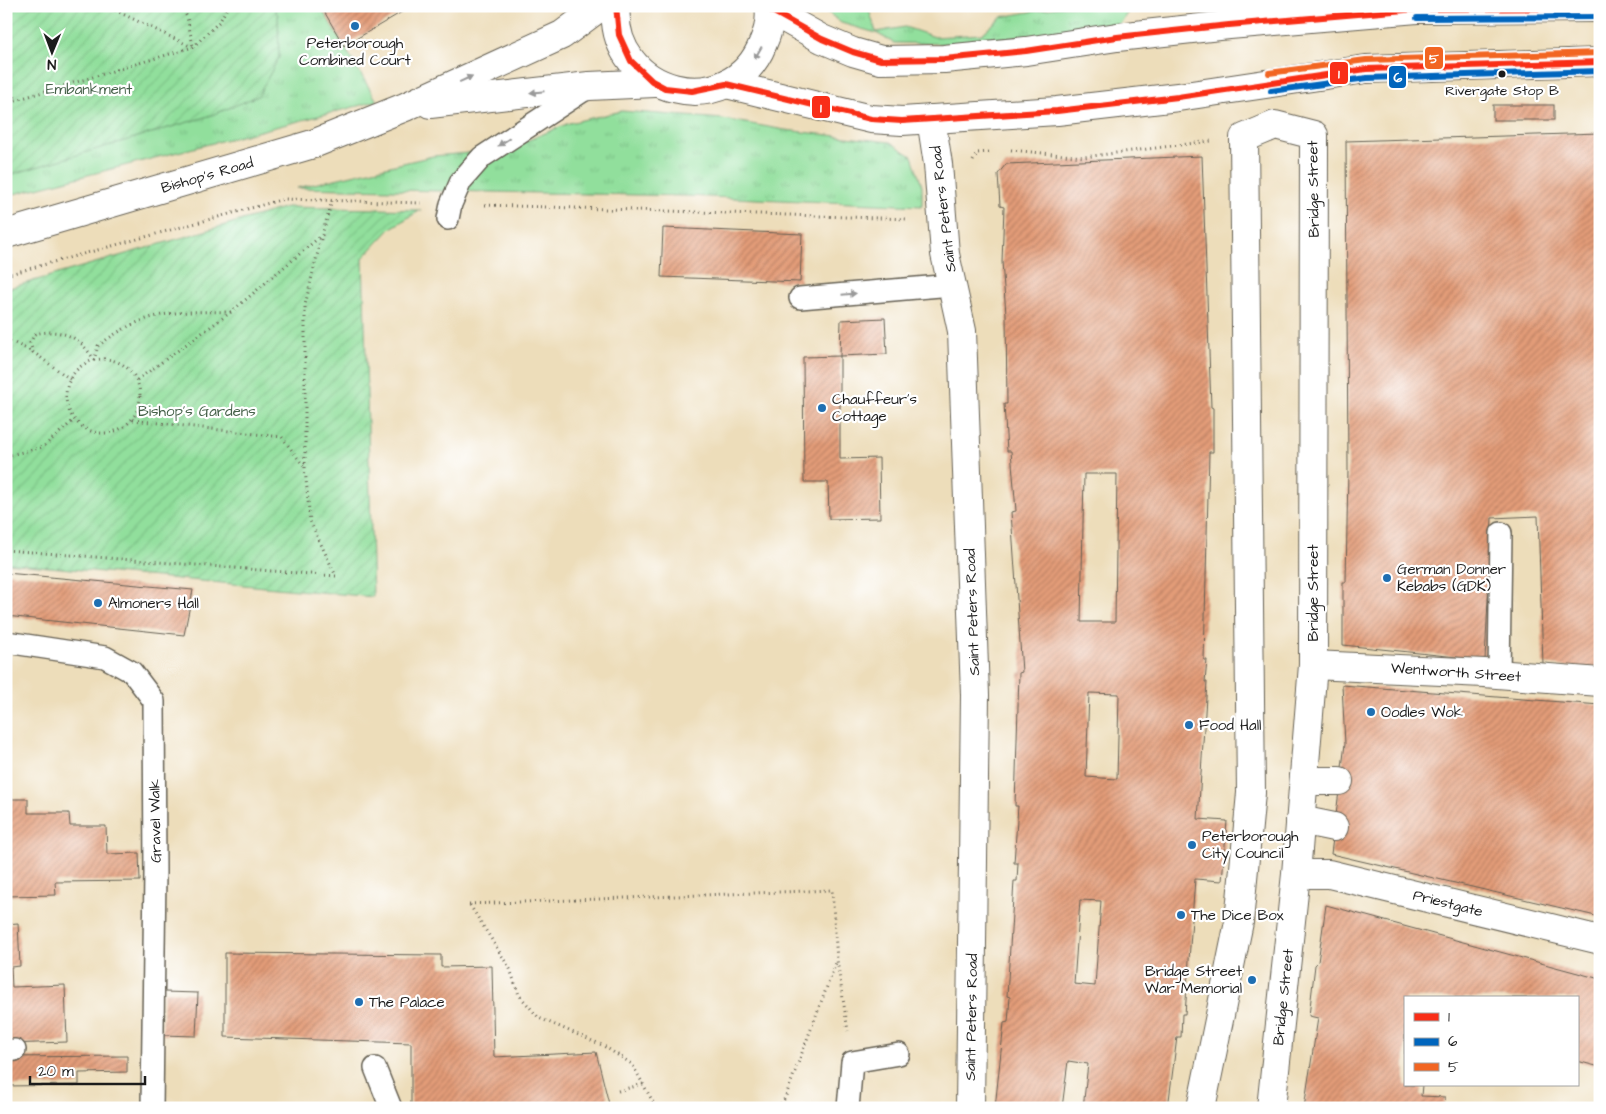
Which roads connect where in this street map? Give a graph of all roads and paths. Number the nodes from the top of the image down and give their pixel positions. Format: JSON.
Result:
{"nodes":[{"id":1,"x":106,"y":6,"type":"edge"},
{"id":2,"x":181,"y":6,"type":"edge"},
{"id":3,"x":228,"y":6,"type":"edge"},
{"id":4,"x":601,"y":6,"type":"edge"},
{"id":5,"x":616,"y":6,"type":"edge"},
{"id":6,"x":769,"y":8,"type":"edge"},
{"id":7,"x":1600,"y":8,"type":"edge"},
{"id":8,"x":193,"y":47,"type":"junction"},
{"id":9,"x":1600,"y":62,"type":"edge"},
{"id":10,"x":655,"y":82,"type":"junction"},
{"id":11,"x":726,"y":84,"type":"junction"},
{"id":12,"x":589,"y":86,"type":"junction"},
{"id":13,"x":6,"y":92,"type":"edge"},
{"id":14,"x":19,"y":100,"type":"junction"},
{"id":15,"x":6,"y":103,"type":"edge"},
{"id":16,"x":405,"y":107,"type":"junction"},
{"id":17,"x":931,"y":119,"type":"junction"},
{"id":18,"x":1244,"y":138,"type":"junction"},
{"id":19,"x":1010,"y":150,"type":"dead end"},
{"id":20,"x":991,"y":152,"type":"dead end"},
{"id":21,"x":973,"y":163,"type":"dead end"},
{"id":22,"x":332,"y":200,"type":"junction"},
{"id":23,"x":449,"y":212,"type":"junction"},
{"id":24,"x":943,"y":220,"type":"junction"},
{"id":25,"x":6,"y":234,"type":"edge"},
{"id":26,"x":322,"y":235,"type":"junction"},
{"id":27,"x":6,"y":275,"type":"edge"},
{"id":28,"x":952,"y":285,"type":"junction"},
{"id":29,"x":800,"y":298,"type":"dead end"},
{"id":30,"x":231,"y":312,"type":"junction"},
{"id":31,"x":6,"y":339,"type":"edge"},
{"id":32,"x":33,"y":352,"type":"junction"},
{"id":33,"x":94,"y":360,"type":"junction"},
{"id":34,"x":70,"y":378,"type":"junction"},
{"id":35,"x":137,"y":380,"type":"junction"},
{"id":36,"x":74,"y":420,"type":"junction"},
{"id":37,"x":132,"y":420,"type":"junction"},
{"id":38,"x":6,"y":456,"type":"edge"},
{"id":39,"x":305,"y":468,"type":"junction"},
{"id":40,"x":1501,"y":533,"type":"dead end"},
{"id":41,"x":6,"y":550,"type":"edge"},
{"id":42,"x":6,"y":642,"type":"edge"},
{"id":43,"x":1313,"y":666,"type":"junction"},
{"id":44,"x":1491,"y":674,"type":"junction"},
{"id":45,"x":1600,"y":682,"type":"edge"},
{"id":46,"x":1304,"y":781,"type":"junction"},
{"id":47,"x":1339,"y":781,"type":"dead end"},
{"id":48,"x":1300,"y":820,"type":"junction"},
{"id":49,"x":1334,"y":827,"type":"dead end"},
{"id":50,"x":1296,"y":874,"type":"junction"},
{"id":51,"x":1600,"y":940,"type":"edge"},
{"id":52,"x":838,"y":960,"type":"junction"},
{"id":53,"x":899,"y":1054,"type":"dead end"},
{"id":54,"x":852,"y":1062,"type":"junction"},
{"id":55,"x":375,"y":1068,"type":"dead end"},
{"id":56,"x":643,"y":1084,"type":"junction"},
{"id":57,"x":618,"y":1091,"type":"dead end"},
{"id":58,"x":152,"y":1108,"type":"edge"},
{"id":59,"x":391,"y":1108,"type":"edge"},
{"id":60,"x":659,"y":1108,"type":"edge"},
{"id":61,"x":778,"y":1108,"type":"edge"},
{"id":62,"x":848,"y":1108,"type":"edge"},
{"id":63,"x":970,"y":1108,"type":"edge"},
{"id":64,"x":1201,"y":1108,"type":"edge"},
{"id":65,"x":1271,"y":1108,"type":"edge"}],
"edges":[{"from":1,"to":8,"type":"path"},
{"from":2,"to":8,"type":"path"},
{"from":3,"to":8,"type":"path"},
{"from":16,"to":4,"type":"street","name":"Bishop's Road","one_way":true},
{"from":5,"to":10,"type":"street"},
{"from":6,"to":7,"type":"street"},
{"from":6,"to":11,"type":"street","one_way":true},
{"from":8,"to":14,"type":"path"},
{"from":9,"to":17,"type":"street"},
{"from":10,"to":11,"type":"street"},
{"from":10,"to":12,"type":"street","name":"Bishop's Road"},
{"from":11,"to":17,"type":"street"},
{"from":12,"to":16,"type":"street","name":"Bishop's Road","one_way":true},
{"from":12,"to":23,"type":"lane","one_way":true},
{"from":13,"to":14,"type":"path"},
{"from":14,"to":15,"type":"path"},
{"from":16,"to":25,"type":"street","name":"Bishop's Road"},
{"from":17,"to":24,"type":"street","name":"Saint Peters Road"},
{"from":18,"to":19,"type":"path"},
{"from":18,"to":43,"type":"street","name":"Bridge Street"},
{"from":18,"to":64,"type":"street"},
{"from":20,"to":21,"type":"path"},
{"from":22,"to":23,"type":"path"},
{"from":22,"to":26,"type":"path"},
{"from":22,"to":27,"type":"path"},
{"from":23,"to":24,"type":"path"},
{"from":24,"to":28,"type":"street","name":"Saint Peters Road"},
{"from":26,"to":30,"type":"path"},
{"from":26,"to":39,"type":"path"},
{"from":29,"to":28,"type":"lane","one_way":true},
{"from":28,"to":63,"type":"street","name":"Saint Peters Road"},
{"from":30,"to":33,"type":"path"},
{"from":30,"to":35,"type":"path"},
{"from":31,"to":32,"type":"path"},
{"from":32,"to":33,"type":"path"},
{"from":32,"to":34,"type":"path"},
{"from":33,"to":34,"type":"path"},
{"from":33,"to":35,"type":"path"},
{"from":34,"to":36,"type":"path"},
{"from":35,"to":37,"type":"path"},
{"from":36,"to":37,"type":"path"},
{"from":36,"to":38,"type":"path"},
{"from":37,"to":39,"type":"path"},
{"from":39,"to":41,"type":"path"},
{"from":40,"to":44,"type":"lane"},
{"from":42,"to":58,"type":"lane","name":"Gravel Walk"},
{"from":43,"to":44,"type":"street","name":"Wentworth Street"},
{"from":43,"to":46,"type":"street","name":"Bridge Street"},
{"from":44,"to":45,"type":"street","name":"Wentworth Street"},
{"from":46,"to":47,"type":"street"},
{"from":46,"to":48,"type":"street","name":"Bridge Street"},
{"from":48,"to":49,"type":"street"},
{"from":48,"to":50,"type":"street","name":"Bridge Street"},
{"from":50,"to":51,"type":"street","name":"Priestgate"},
{"from":50,"to":65,"type":"street","name":"Bridge Street"},
{"from":52,"to":54,"type":"path"},
{"from":52,"to":56,"type":"path"},
{"from":52,"to":61,"type":"path"},
{"from":53,"to":54,"type":"lane"},
{"from":54,"to":62,"type":"lane"},
{"from":55,"to":59,"type":"lane"},
{"from":56,"to":57,"type":"path"},
{"from":56,"to":60,"type":"path"}]}
